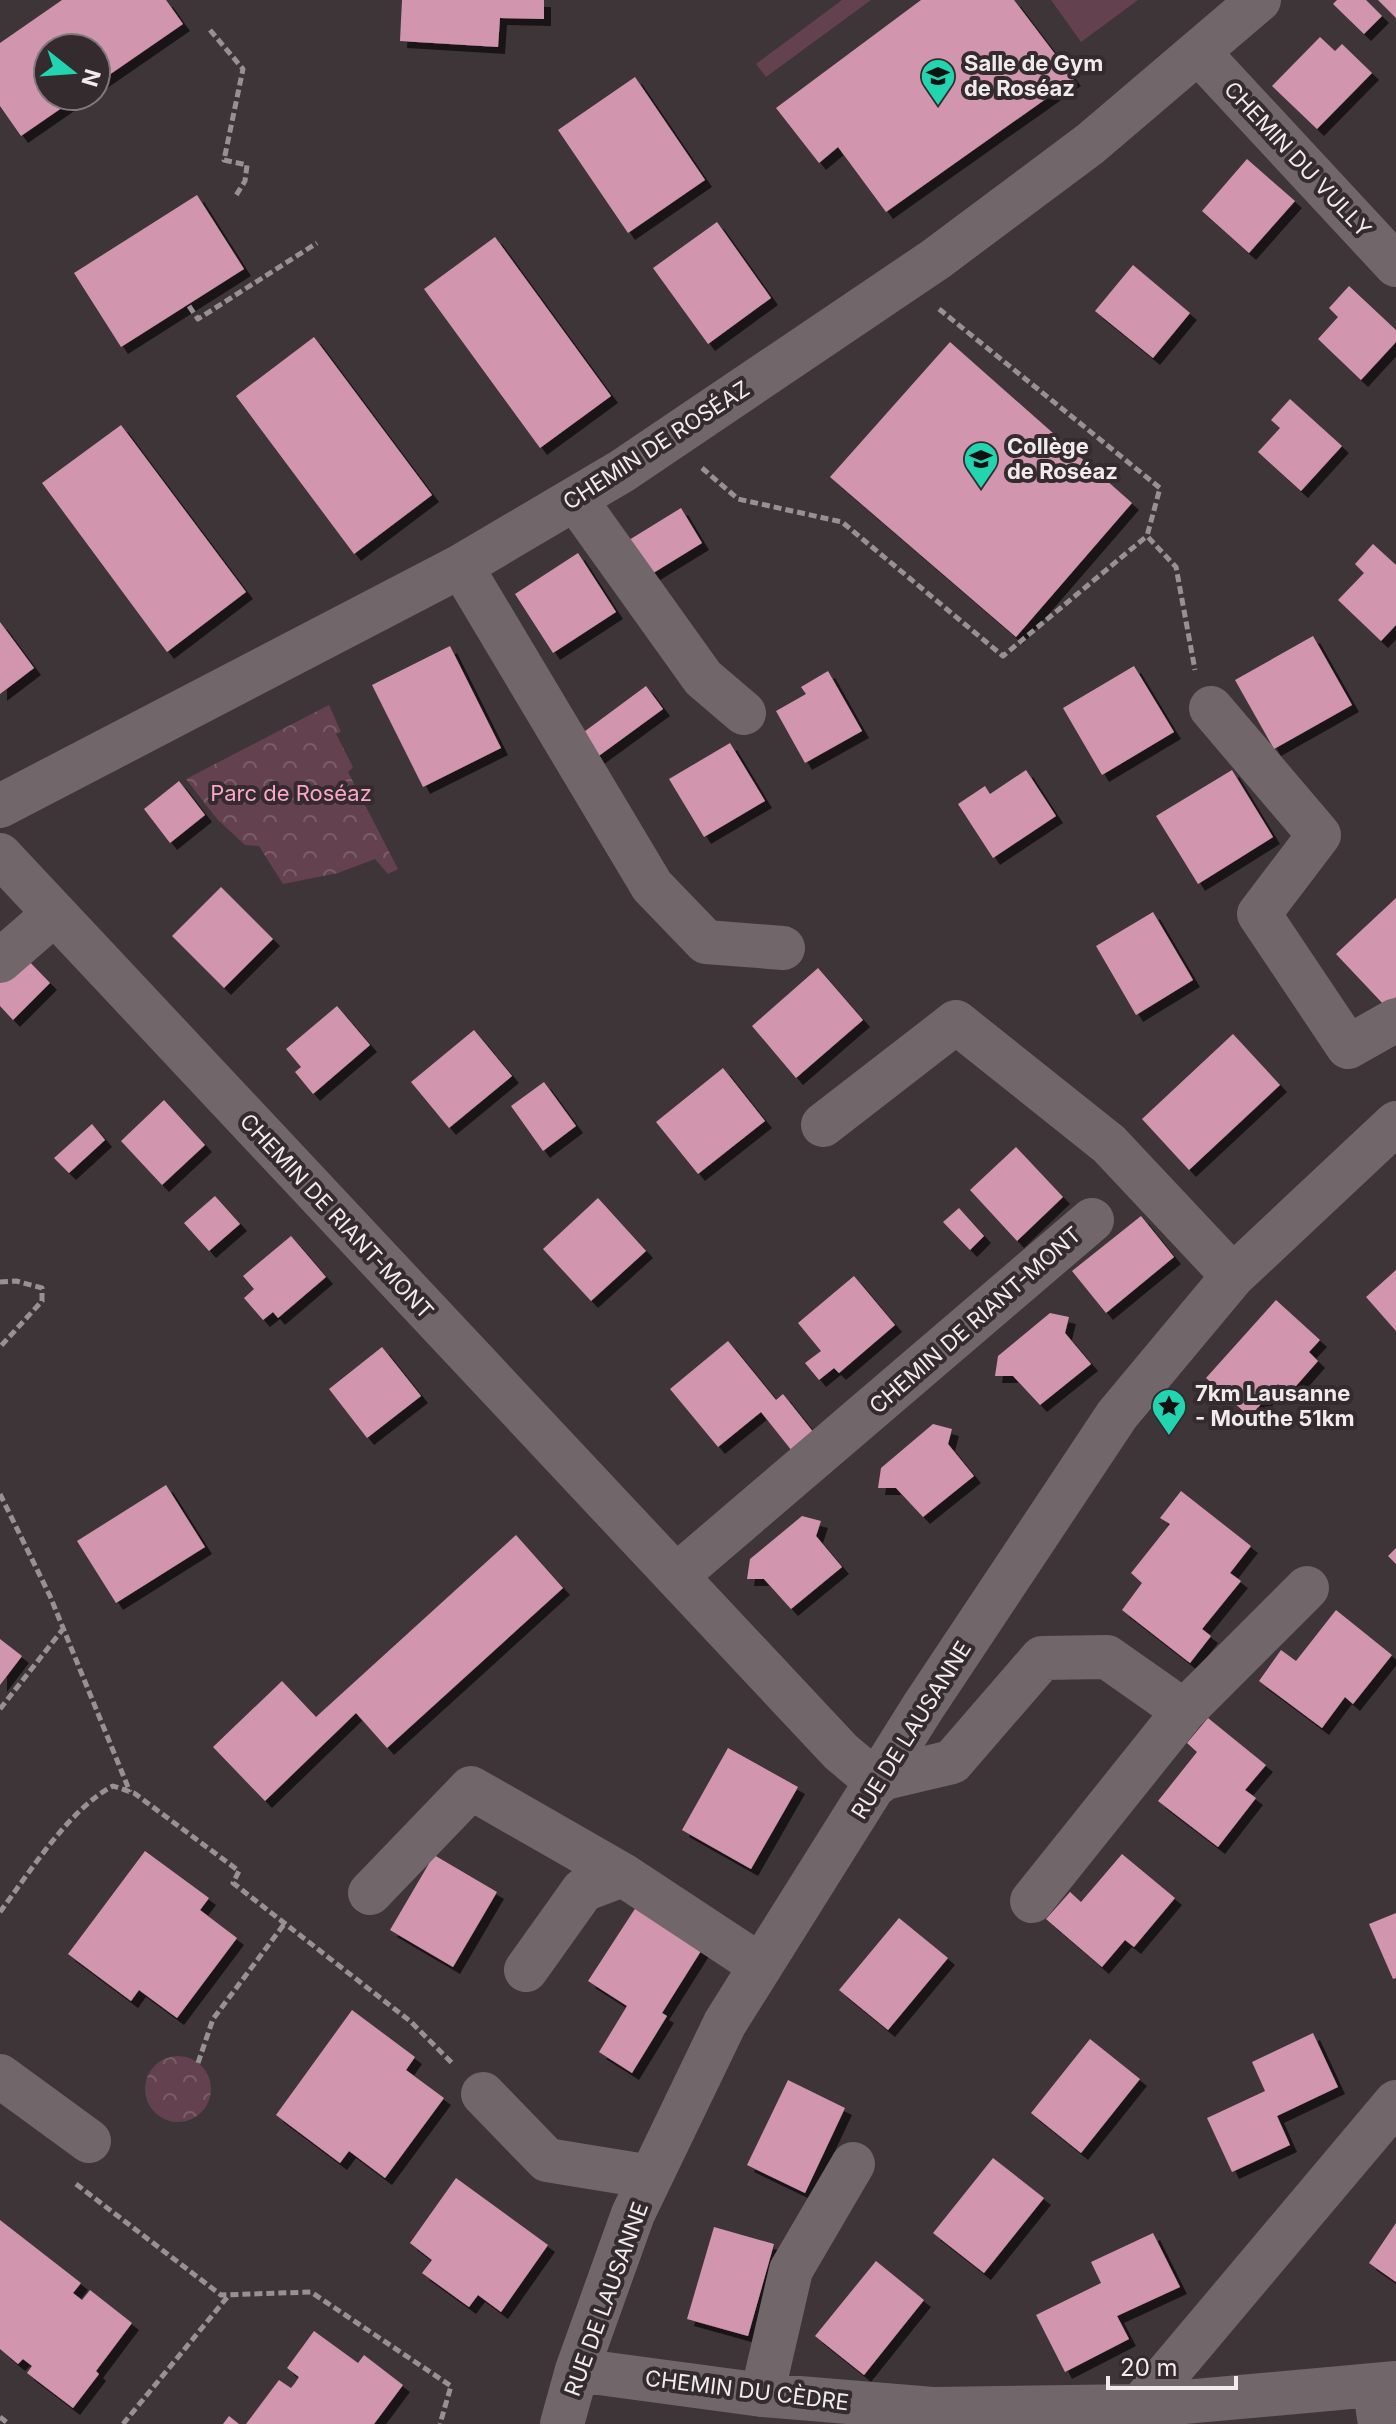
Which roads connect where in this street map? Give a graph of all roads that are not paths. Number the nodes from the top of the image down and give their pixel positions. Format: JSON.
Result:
{"nodes":[{"id":1,"x":1259,"y":0,"type":"edge"},
{"id":2,"x":1200,"y":54,"type":"junction"},
{"id":3,"x":1396,"y":265,"type":"edge"},
{"id":4,"x":575,"y":499,"type":"junction"},
{"id":5,"x":461,"y":566,"type":"junction"},
{"id":6,"x":1211,"y":708,"type":"dead end"},
{"id":7,"x":744,"y":713,"type":"dead end"},
{"id":8,"x":0,"y":806,"type":"edge"},
{"id":9,"x":0,"y":855,"type":"edge"},
{"id":10,"x":54,"y":914,"type":"junction"},
{"id":11,"x":783,"y":948,"type":"dead end"},
{"id":12,"x":0,"y":961,"type":"edge"},
{"id":13,"x":1396,"y":1020,"type":"edge"},
{"id":14,"x":823,"y":1125,"type":"dead end"},
{"id":15,"x":1393,"y":1133,"type":"edge"},
{"id":16,"x":1092,"y":1220,"type":"dead end"},
{"id":17,"x":1233,"y":1276,"type":"junction"},
{"id":18,"x":676,"y":1576,"type":"junction"},
{"id":19,"x":1307,"y":1588,"type":"dead end"},
{"id":20,"x":1184,"y":1711,"type":"junction"},
{"id":21,"x":879,"y":1781,"type":"junction"},
{"id":22,"x":623,"y":1875,"type":"junction"},
{"id":23,"x":370,"y":1893,"type":"dead end"},
{"id":24,"x":1032,"y":1901,"type":"dead end"},
{"id":25,"x":761,"y":1966,"type":"junction"},
{"id":26,"x":526,"y":1970,"type":"dead end"},
{"id":27,"x":0,"y":2076,"type":"edge"},
{"id":28,"x":483,"y":2094,"type":"road end"},
{"id":29,"x":1396,"y":2102,"type":"edge"},
{"id":30,"x":89,"y":2141,"type":"road end"},
{"id":31,"x":853,"y":2164,"type":"dead end"},
{"id":32,"x":651,"y":2177,"type":"junction"},
{"id":33,"x":577,"y":2370,"type":"junction"},
{"id":34,"x":762,"y":2395,"type":"junction"},
{"id":35,"x":1383,"y":2397,"type":"edge"},
{"id":36,"x":1140,"y":2406,"type":"junction"},
{"id":37,"x":562,"y":2424,"type":"edge"}],
"edges":[{"from":1,"to":2,"type":"street","name":"CHEMIN DE ROSÉAZ"},
{"from":2,"to":3,"type":"street","name":"CHEMIN DU VULLY"},
{"from":2,"to":4,"type":"street","name":"CHEMIN DE ROSÉAZ"},
{"from":4,"to":5,"type":"street","name":"CHEMIN DE ROSÉAZ"},
{"from":4,"to":7,"type":"street"},
{"from":5,"to":8,"type":"street","name":"CHEMIN DE ROSÉAZ"},
{"from":5,"to":11,"type":"street"},
{"from":6,"to":13,"type":"street"},
{"from":9,"to":10,"type":"street","name":"CHEMIN DE RIANT-MONT"},
{"from":10,"to":12,"type":"street"},
{"from":10,"to":18,"type":"street","name":"CHEMIN DE RIANT-MONT"},
{"from":14,"to":17,"type":"street"},
{"from":15,"to":17,"type":"street","name":"RUE DE LAUSANNE"},
{"from":16,"to":18,"type":"street","name":"CHEMIN DE RIANT-MONT"},
{"from":17,"to":21,"type":"street","name":"RUE DE LAUSANNE"},
{"from":18,"to":21,"type":"street","name":"CHEMIN DE RIANT-MONT"},
{"from":19,"to":20,"type":"street"},
{"from":20,"to":21,"type":"street"},
{"from":20,"to":24,"type":"street"},
{"from":21,"to":25,"type":"street","name":"RUE DE LAUSANNE"},
{"from":22,"to":23,"type":"street"},
{"from":22,"to":25,"type":"street"},
{"from":22,"to":26,"type":"street"},
{"from":25,"to":32,"type":"street","name":"RUE DE LAUSANNE"},
{"from":27,"to":30,"type":"street"},
{"from":28,"to":32,"type":"street"},
{"from":29,"to":36,"type":"street"},
{"from":31,"to":34,"type":"street"},
{"from":32,"to":33,"type":"street","name":"RUE DE LAUSANNE"},
{"from":33,"to":34,"type":"street","name":"CHEMIN DU CÈDRE"},
{"from":33,"to":37,"type":"street","name":"RUE DE LAUSANNE"},
{"from":34,"to":36,"type":"street","name":"CHEMIN DU CÈDRE"},
{"from":35,"to":36,"type":"street","name":"CHEMIN DU CÈDRE"}]}
